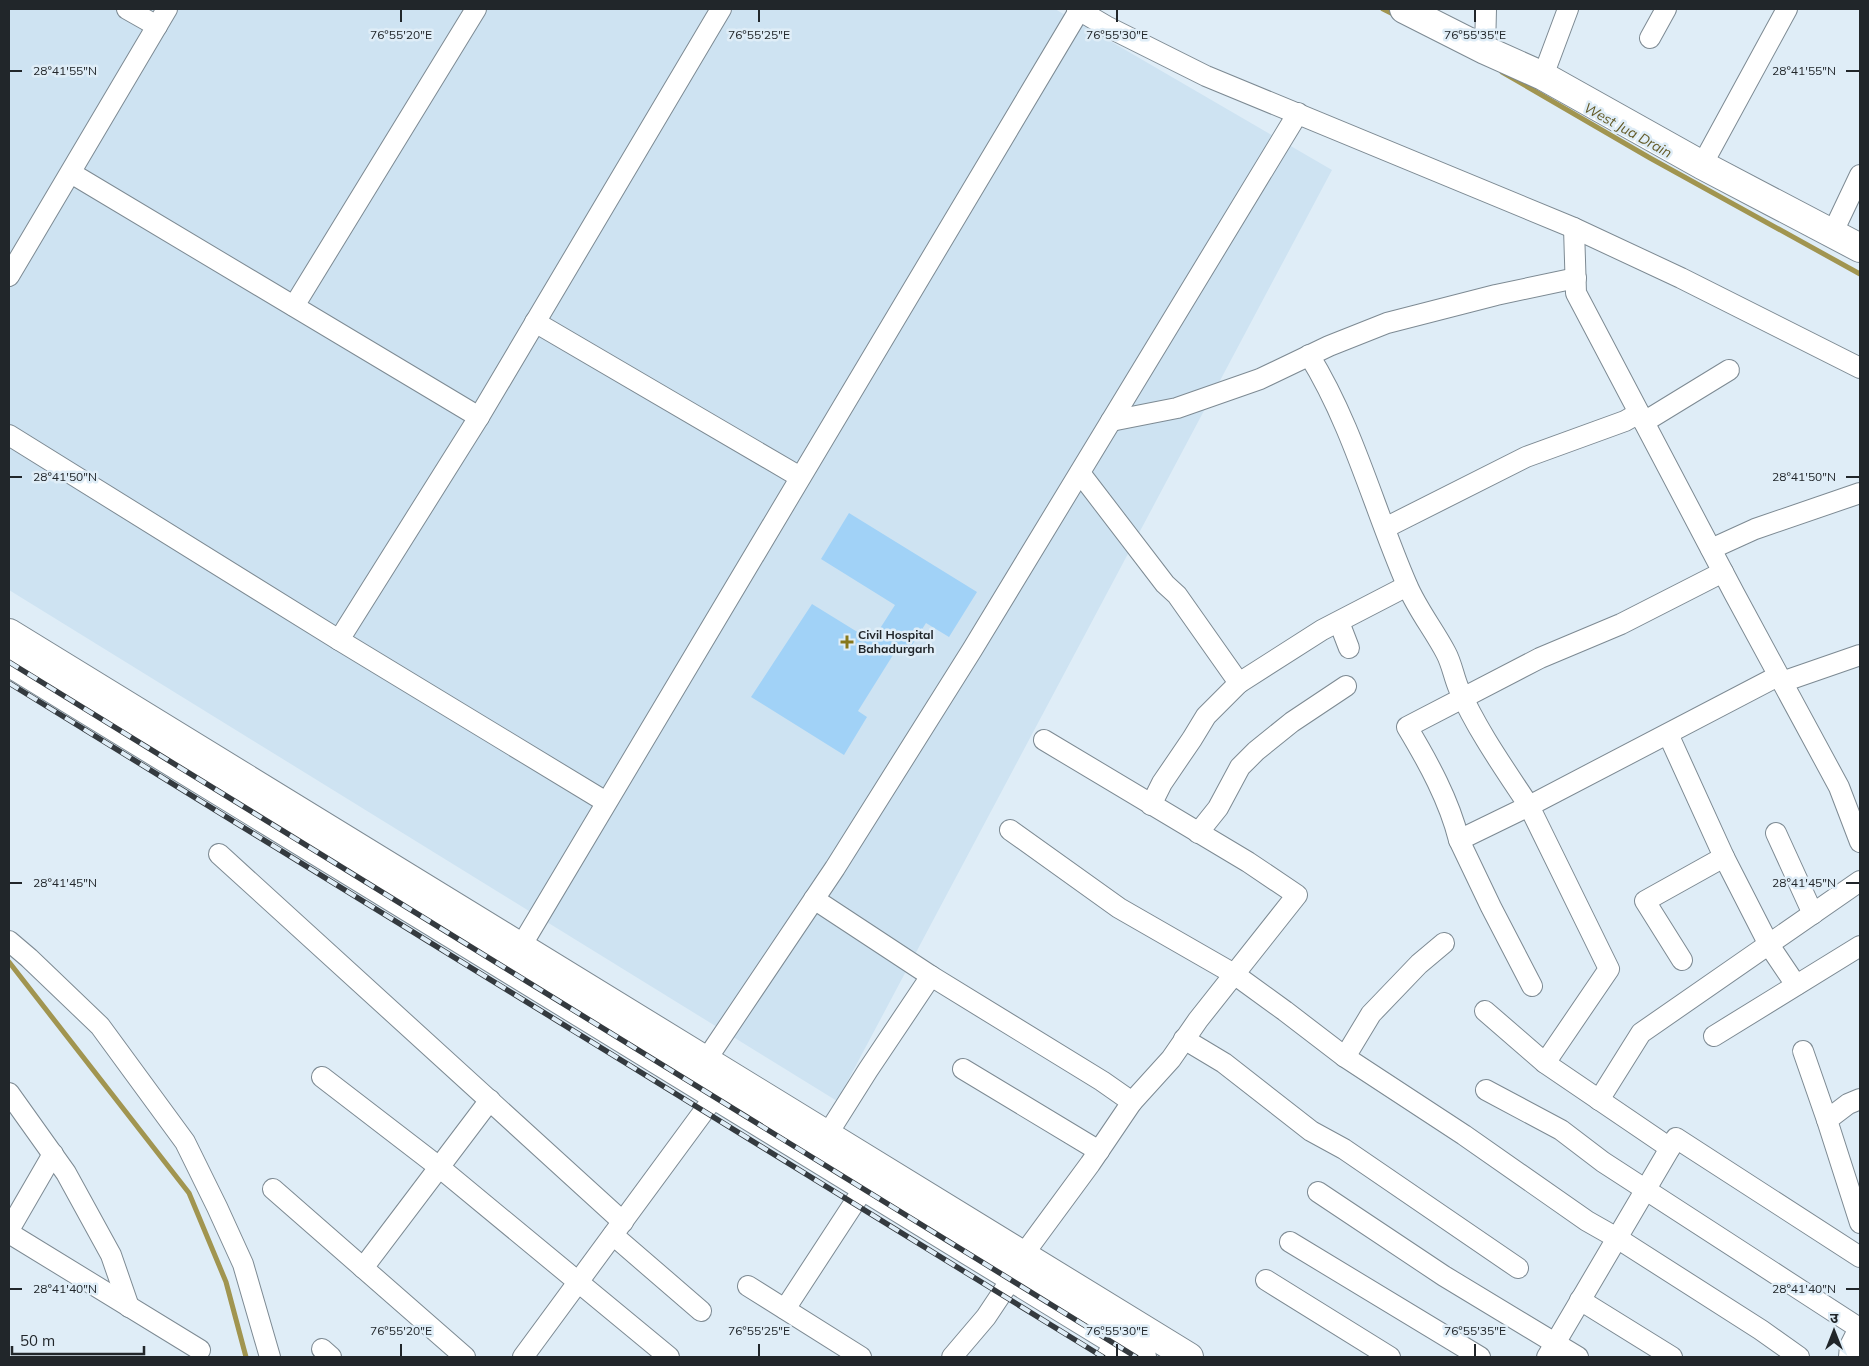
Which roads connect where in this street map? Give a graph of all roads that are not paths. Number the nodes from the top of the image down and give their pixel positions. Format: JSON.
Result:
{"nodes":[{"id":1,"x":127,"y":9,"type":"edge"},
{"id":2,"x":167,"y":9,"type":"edge"},
{"id":3,"x":476,"y":9,"type":"edge"},
{"id":4,"x":721,"y":9,"type":"edge"},
{"id":5,"x":1079,"y":9,"type":"edge"},
{"id":6,"x":1404,"y":9,"type":"edge"},
{"id":7,"x":1486,"y":9,"type":"edge"},
{"id":8,"x":1568,"y":9,"type":"edge"},
{"id":9,"x":1666,"y":9,"type":"edge"},
{"id":10,"x":1787,"y":9,"type":"edge"},
{"id":11,"x":157,"y":26,"type":"junction"},
{"id":12,"x":1650,"y":38,"type":"dead end"},
{"id":13,"x":1485,"y":50,"type":"junction"},
{"id":14,"x":1543,"y":76,"type":"junction"},
{"id":15,"x":1298,"y":113,"type":"junction"},
{"id":16,"x":1702,"y":165,"type":"junction"},
{"id":17,"x":71,"y":172,"type":"junction"},
{"id":18,"x":1860,"y":175,"type":"edge"},
{"id":19,"x":1574,"y":228,"type":"junction"},
{"id":20,"x":1832,"y":234,"type":"junction"},
{"id":21,"x":1860,"y":248,"type":"edge"},
{"id":22,"x":9,"y":276,"type":"edge"},
{"id":23,"x":1576,"y":278,"type":"junction"},
{"id":24,"x":294,"y":306,"type":"junction"},
{"id":25,"x":535,"y":322,"type":"junction"},
{"id":26,"x":1309,"y":355,"type":"junction"},
{"id":27,"x":1860,"y":368,"type":"edge"},
{"id":28,"x":1729,"y":370,"type":"dead end"},
{"id":29,"x":479,"y":417,"type":"junction"},
{"id":30,"x":1642,"y":418,"type":"junction"},
{"id":31,"x":1111,"y":421,"type":"junction"},
{"id":32,"x":9,"y":435,"type":"edge"},
{"id":33,"x":1080,"y":473,"type":"junction"},
{"id":34,"x":800,"y":477,"type":"junction"},
{"id":35,"x":1860,"y":493,"type":"edge"},
{"id":36,"x":1385,"y":528,"type":"junction"},
{"id":37,"x":1711,"y":549,"type":"junction"},
{"id":38,"x":1723,"y":572,"type":"junction"},
{"id":39,"x":1407,"y":586,"type":"junction"},
{"id":40,"x":1339,"y":622,"type":"junction"},
{"id":41,"x":9,"y":633,"type":"edge"},
{"id":42,"x":338,"y":640,"type":"junction"},
{"id":43,"x":1349,"y":648,"type":"dead end"},
{"id":44,"x":1860,"y":655,"type":"edge"},
{"id":45,"x":9,"y":662,"type":"edge"},
{"id":46,"x":1780,"y":679,"type":"junction"},
{"id":47,"x":1239,"y":683,"type":"junction"},
{"id":48,"x":1346,"y":686,"type":"dead end"},
{"id":49,"x":1463,"y":697,"type":"junction"},
{"id":50,"x":1668,"y":734,"type":"junction"},
{"id":51,"x":1044,"y":740,"type":"dead end"},
{"id":52,"x":606,"y":802,"type":"junction"},
{"id":53,"x":1151,"y":806,"type":"junction"},
{"id":54,"x":1529,"y":806,"type":"junction"},
{"id":55,"x":1010,"y":830,"type":"dead end"},
{"id":56,"x":1198,"y":833,"type":"junction"},
{"id":57,"x":1776,"y":833,"type":"dead end"},
{"id":58,"x":1459,"y":840,"type":"junction"},
{"id":59,"x":1860,"y":842,"type":"edge"},
{"id":60,"x":219,"y":854,"type":"dead end"},
{"id":61,"x":1724,"y":857,"type":"junction"},
{"id":62,"x":1860,"y":881,"type":"edge"},
{"id":63,"x":814,"y":899,"type":"junction"},
{"id":64,"x":1813,"y":914,"type":"junction"},
{"id":65,"x":9,"y":941,"type":"edge"},
{"id":66,"x":1444,"y":942,"type":"dead end"},
{"id":67,"x":1769,"y":945,"type":"junction"},
{"id":68,"x":1860,"y":946,"type":"edge"},
{"id":69,"x":514,"y":957,"type":"junction"},
{"id":70,"x":1682,"y":960,"type":"dead end"},
{"id":71,"x":1234,"y":974,"type":"junction"},
{"id":72,"x":931,"y":976,"type":"junction"},
{"id":73,"x":1796,"y":985,"type":"junction"},
{"id":74,"x":1532,"y":986,"type":"dead end"},
{"id":75,"x":1485,"y":1011,"type":"dead end"},
{"id":76,"x":1714,"y":1036,"type":"dead end"},
{"id":77,"x":1184,"y":1039,"type":"junction"},
{"id":78,"x":1803,"y":1051,"type":"dead end"},
{"id":79,"x":1345,"y":1057,"type":"junction"},
{"id":80,"x":706,"y":1060,"type":"junction"},
{"id":81,"x":1545,"y":1063,"type":"junction"},
{"id":82,"x":963,"y":1068,"type":"dead end"},
{"id":83,"x":322,"y":1077,"type":"dead end"},
{"id":84,"x":1486,"y":1090,"type":"dead end"},
{"id":85,"x":9,"y":1093,"type":"edge"},
{"id":86,"x":715,"y":1096,"type":"junction"},
{"id":87,"x":1860,"y":1099,"type":"edge"},
{"id":88,"x":490,"y":1100,"type":"junction"},
{"id":89,"x":1599,"y":1100,"type":"junction"},
{"id":90,"x":1132,"y":1102,"type":"junction"},
{"id":91,"x":1827,"y":1120,"type":"junction"},
{"id":92,"x":827,"y":1135,"type":"junction"},
{"id":93,"x":1670,"y":1148,"type":"junction"},
{"id":94,"x":1099,"y":1151,"type":"junction"},
{"id":95,"x":53,"y":1154,"type":"junction"},
{"id":96,"x":439,"y":1167,"type":"junction"},
{"id":97,"x":864,"y":1188,"type":"junction"},
{"id":98,"x":273,"y":1189,"type":"dead end"},
{"id":99,"x":1646,"y":1189,"type":"junction"},
{"id":100,"x":1318,"y":1192,"type":"dead end"},
{"id":101,"x":1860,"y":1223,"type":"edge"},
{"id":102,"x":618,"y":1228,"type":"junction"},
{"id":103,"x":9,"y":1232,"type":"edge"},
{"id":104,"x":1617,"y":1238,"type":"junction"},
{"id":105,"x":1290,"y":1242,"type":"dead end"},
{"id":106,"x":1860,"y":1256,"type":"edge"},
{"id":107,"x":1018,"y":1266,"type":"junction"},
{"id":108,"x":363,"y":1268,"type":"junction"},
{"id":109,"x":1518,"y":1268,"type":"dead end"},
{"id":110,"x":1266,"y":1280,"type":"dead end"},
{"id":111,"x":578,"y":1282,"type":"junction"},
{"id":112,"x":748,"y":1286,"type":"dead end"},
{"id":113,"x":1580,"y":1300,"type":"junction"},
{"id":114,"x":129,"y":1306,"type":"junction"},
{"id":115,"x":785,"y":1309,"type":"junction"},
{"id":116,"x":701,"y":1311,"type":"dead end"},
{"id":117,"x":1111,"y":1349,"type":"edge"},
{"id":118,"x":200,"y":1350,"type":"dead end"},
{"id":119,"x":1551,"y":1350,"type":"edge"},
{"id":120,"x":962,"y":1354,"type":"edge"},
{"id":121,"x":270,"y":1357,"type":"edge"},
{"id":122,"x":465,"y":1357,"type":"edge"},
{"id":123,"x":523,"y":1357,"type":"edge"},
{"id":124,"x":669,"y":1357,"type":"edge"},
{"id":125,"x":861,"y":1357,"type":"edge"},
{"id":126,"x":1142,"y":1357,"type":"edge"},
{"id":127,"x":1189,"y":1357,"type":"edge"},
{"id":128,"x":1390,"y":1357,"type":"edge"},
{"id":129,"x":1480,"y":1357,"type":"edge"},
{"id":130,"x":1578,"y":1357,"type":"edge"},
{"id":131,"x":1672,"y":1357,"type":"edge"},
{"id":132,"x":1799,"y":1357,"type":"edge"},
{"id":133,"x":1849,"y":1357,"type":"edge"}],
"edges":[{"from":1,"to":11,"type":"street"},
{"from":2,"to":11,"type":"street"},
{"from":3,"to":24,"type":"street"},
{"from":4,"to":25,"type":"street"},
{"from":5,"to":15,"type":"street"},
{"from":5,"to":34,"type":"street"},
{"from":6,"to":13,"type":"main road"},
{"from":7,"to":13,"type":"street"},
{"from":8,"to":14,"type":"street"},
{"from":9,"to":12,"type":"street"},
{"from":10,"to":16,"type":"street"},
{"from":11,"to":17,"type":"street"},
{"from":13,"to":14,"type":"main road"},
{"from":14,"to":16,"type":"main road"},
{"from":15,"to":19,"type":"street"},
{"from":15,"to":31,"type":"street"},
{"from":16,"to":20,"type":"main road"},
{"from":17,"to":22,"type":"street"},
{"from":17,"to":24,"type":"street"},
{"from":18,"to":20,"type":"street"},
{"from":19,"to":23,"type":"street"},
{"from":19,"to":27,"type":"street"},
{"from":20,"to":21,"type":"main road"},
{"from":23,"to":26,"type":"street"},
{"from":23,"to":30,"type":"street"},
{"from":24,"to":29,"type":"street"},
{"from":25,"to":29,"type":"street"},
{"from":25,"to":34,"type":"street"},
{"from":26,"to":31,"type":"street"},
{"from":26,"to":36,"type":"street"},
{"from":28,"to":30,"type":"street"},
{"from":29,"to":42,"type":"street"},
{"from":30,"to":36,"type":"street"},
{"from":30,"to":37,"type":"street"},
{"from":31,"to":33,"type":"street"},
{"from":32,"to":42,"type":"street"},
{"from":33,"to":47,"type":"street"},
{"from":33,"to":63,"type":"street"},
{"from":34,"to":52,"type":"street"},
{"from":35,"to":37,"type":"street"},
{"from":36,"to":39,"type":"street"},
{"from":37,"to":38,"type":"street"},
{"from":38,"to":46,"type":"street"},
{"from":38,"to":49,"type":"street"},
{"from":39,"to":40,"type":"street"},
{"from":39,"to":49,"type":"street"},
{"from":40,"to":43,"type":"street"},
{"from":40,"to":47,"type":"street"},
{"from":41,"to":69,"type":"main road"},
{"from":42,"to":52,"type":"street"},
{"from":44,"to":46,"type":"street"},
{"from":45,"to":69,"type":"main road"},
{"from":46,"to":50,"type":"street"},
{"from":46,"to":59,"type":"street"},
{"from":47,"to":53,"type":"street"},
{"from":48,"to":56,"type":"street"},
{"from":49,"to":54,"type":"street"},
{"from":49,"to":58,"type":"street"},
{"from":50,"to":54,"type":"street"},
{"from":50,"to":61,"type":"street"},
{"from":51,"to":53,"type":"street"},
{"from":52,"to":69,"type":"street"},
{"from":53,"to":56,"type":"street"},
{"from":54,"to":58,"type":"street"},
{"from":54,"to":81,"type":"street"},
{"from":55,"to":71,"type":"street"},
{"from":56,"to":71,"type":"street"},
{"from":57,"to":64,"type":"street"},
{"from":58,"to":74,"type":"street"},
{"from":60,"to":88,"type":"street"},
{"from":61,"to":67,"type":"street"},
{"from":61,"to":70,"type":"street"},
{"from":62,"to":64,"type":"street"},
{"from":63,"to":72,"type":"street"},
{"from":63,"to":80,"type":"street"},
{"from":64,"to":67,"type":"street"},
{"from":65,"to":121,"type":"street"},
{"from":66,"to":79,"type":"street"},
{"from":67,"to":73,"type":"street"},
{"from":67,"to":89,"type":"street"},
{"from":68,"to":73,"type":"street"},
{"from":69,"to":80,"type":"main road"},
{"from":69,"to":86,"type":"main road"},
{"from":71,"to":77,"type":"street"},
{"from":71,"to":79,"type":"street"},
{"from":72,"to":90,"type":"street"},
{"from":72,"to":92,"type":"street"},
{"from":73,"to":76,"type":"street"},
{"from":75,"to":81,"type":"street"},
{"from":77,"to":90,"type":"street"},
{"from":77,"to":109,"type":"street"},
{"from":78,"to":91,"type":"street"},
{"from":79,"to":104,"type":"street"},
{"from":80,"to":92,"type":"main road"},
{"from":81,"to":89,"type":"street"},
{"from":82,"to":94,"type":"street"},
{"from":83,"to":96,"type":"street"},
{"from":84,"to":99,"type":"street"},
{"from":85,"to":95,"type":"street"},
{"from":86,"to":97,"type":"main road"},
{"from":86,"to":102,"type":"street"},
{"from":87,"to":91,"type":"street"},
{"from":88,"to":96,"type":"street"},
{"from":88,"to":102,"type":"street"},
{"from":89,"to":93,"type":"street"},
{"from":90,"to":94,"type":"street"},
{"from":91,"to":101,"type":"street"},
{"from":92,"to":107,"type":"main road"},
{"from":93,"to":99,"type":"street"},
{"from":93,"to":106,"type":"street"},
{"from":94,"to":107,"type":"street"},
{"from":95,"to":103,"type":"street"},
{"from":95,"to":114,"type":"street"},
{"from":96,"to":108,"type":"street"},
{"from":96,"to":111,"type":"street"},
{"from":97,"to":107,"type":"main road"},
{"from":97,"to":115,"type":"street"},
{"from":98,"to":108,"type":"street"},
{"from":99,"to":104,"type":"street"},
{"from":99,"to":133,"type":"street"},
{"from":100,"to":119,"type":"street"},
{"from":102,"to":111,"type":"street"},
{"from":102,"to":116,"type":"street"},
{"from":103,"to":114,"type":"street"},
{"from":104,"to":113,"type":"street"},
{"from":104,"to":132,"type":"street"},
{"from":105,"to":129,"type":"street"},
{"from":107,"to":117,"type":"main road"},
{"from":107,"to":120,"type":"street"},
{"from":107,"to":127,"type":"main road"},
{"from":108,"to":122,"type":"street"},
{"from":110,"to":128,"type":"street"},
{"from":111,"to":123,"type":"street"},
{"from":111,"to":124,"type":"street"},
{"from":112,"to":115,"type":"street"},
{"from":113,"to":119,"type":"street"},
{"from":113,"to":131,"type":"street"},
{"from":114,"to":118,"type":"street"},
{"from":115,"to":125,"type":"street"},
{"from":117,"to":126,"type":"main road"},
{"from":119,"to":130,"type":"street"}]}
